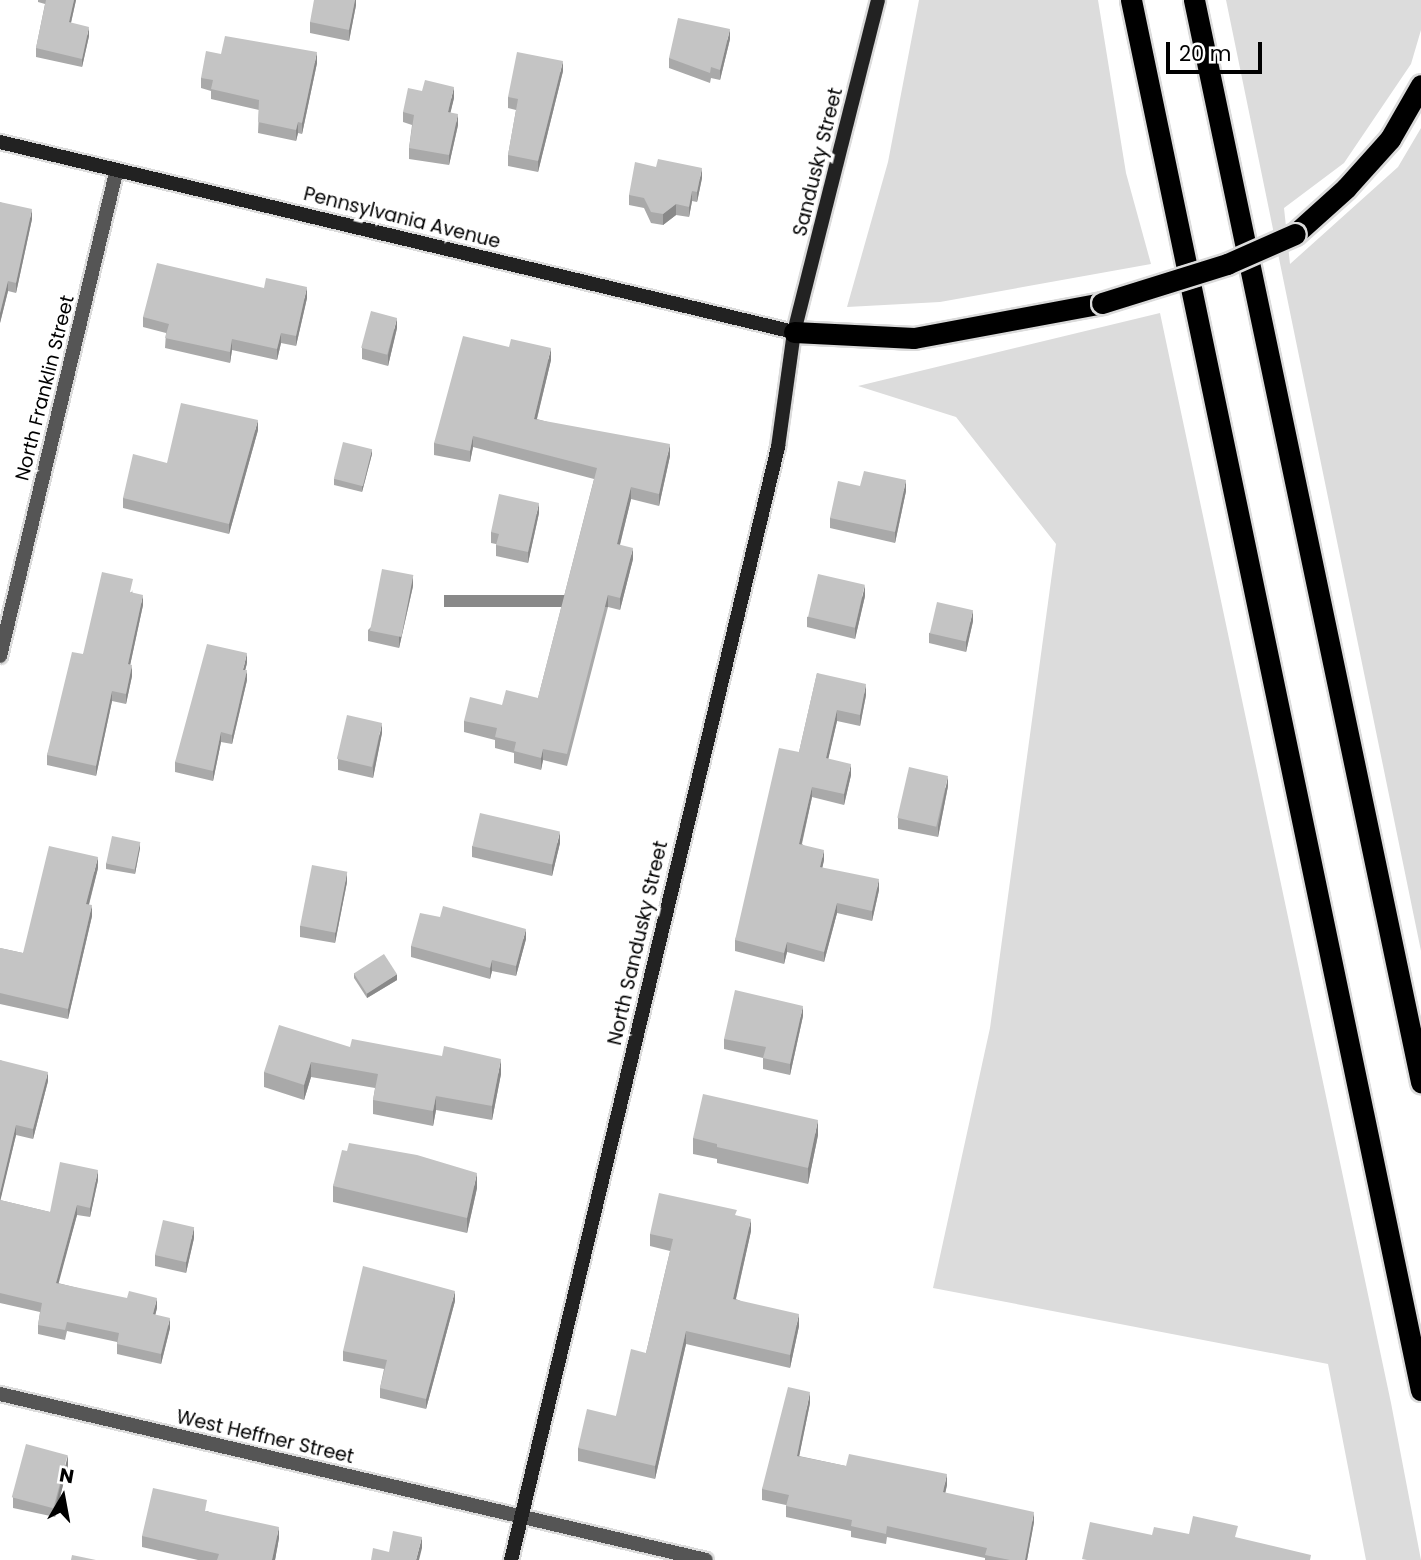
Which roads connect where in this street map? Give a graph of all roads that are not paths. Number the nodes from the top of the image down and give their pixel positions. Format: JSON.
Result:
{"nodes":[{"id":1,"x":878,"y":0,"type":"edge"},
{"id":2,"x":1131,"y":0,"type":"edge"},
{"id":3,"x":1194,"y":0,"type":"edge"},
{"id":4,"x":1421,"y":85,"type":"edge"},
{"id":5,"x":0,"y":142,"type":"edge"},
{"id":6,"x":117,"y":170,"type":"junction"},
{"id":7,"x":794,"y":332,"type":"junction"},
{"id":8,"x":0,"y":656,"type":"edge"},
{"id":9,"x":1421,"y":1082,"type":"edge"},
{"id":10,"x":1421,"y":1390,"type":"edge"},
{"id":11,"x":0,"y":1394,"type":"edge"},
{"id":12,"x":521,"y":1517,"type":"junction"},
{"id":13,"x":511,"y":1560,"type":"edge"},
{"id":14,"x":706,"y":1560,"type":"edge"}],
"edges":[{"from":1,"to":7,"type":"street","name":"Sandusky Street"},
{"from":2,"to":10,"type":"highway"},
{"from":3,"to":9,"type":"highway"},
{"from":4,"to":7,"type":"highway","bridge":true},
{"from":5,"to":6,"type":"street","name":"Pennsylvania Avenue"},
{"from":6,"to":7,"type":"street","name":"Pennsylvania Avenue"},
{"from":6,"to":8,"type":"street","name":"North Franklin Street"},
{"from":7,"to":12,"type":"street","name":"North Sandusky Street"},
{"from":11,"to":12,"type":"street","name":"West Heffner Street"},
{"from":12,"to":13,"type":"street","name":"North Sandusky Street"},
{"from":12,"to":14,"type":"street","name":"West Heffner Street"}]}
